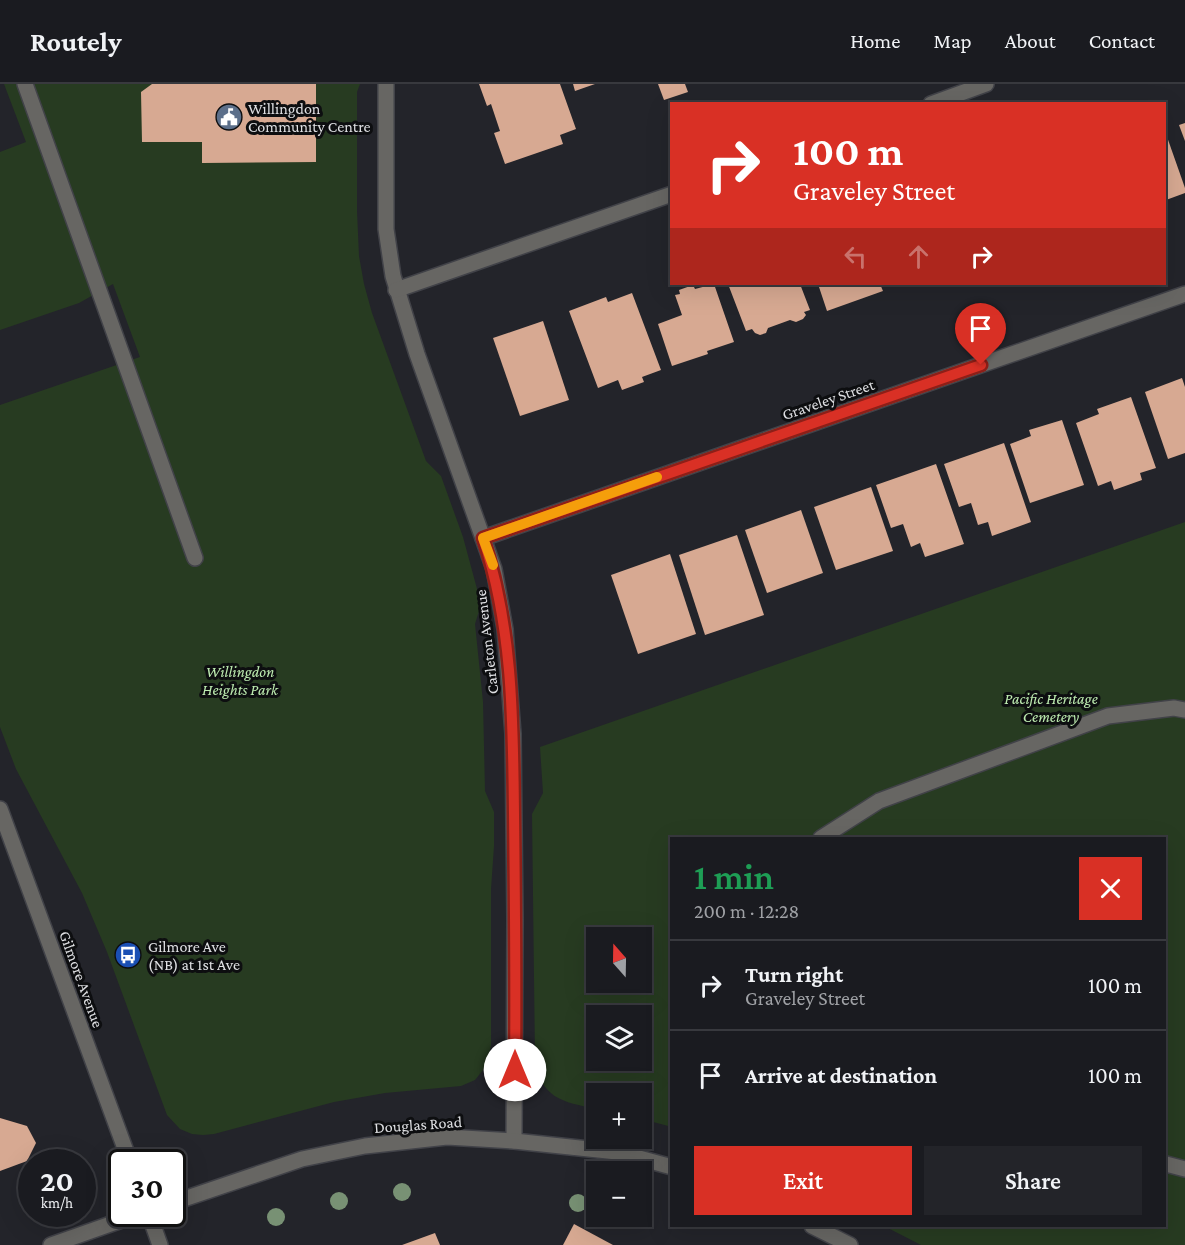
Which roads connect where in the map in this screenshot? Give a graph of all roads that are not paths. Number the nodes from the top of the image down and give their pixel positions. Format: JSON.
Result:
{"nodes":[{"id":1,"x":25,"y":84,"type":"edge"},
{"id":2,"x":386,"y":84,"type":"edge"},
{"id":3,"x":986,"y":84,"type":"edge"},
{"id":4,"x":936,"y":102,"type":"edge"},
{"id":5,"x":670,"y":195,"type":"edge"},
{"id":6,"x":396,"y":290,"type":"junction"},
{"id":7,"x":1185,"y":294,"type":"edge"},
{"id":8,"x":483,"y":538,"type":"junction"},
{"id":9,"x":195,"y":558,"type":"dead end"},
{"id":10,"x":1185,"y":710,"type":"edge"},
{"id":11,"x":0,"y":809,"type":"edge"},
{"id":12,"x":823,"y":837,"type":"edge"},
{"id":13,"x":514,"y":1141,"type":"junction"},
{"id":14,"x":125,"y":1149,"type":"edge"},
{"id":15,"x":1166,"y":1164,"type":"edge"},
{"id":16,"x":670,"y":1166,"type":"edge"},
{"id":17,"x":1185,"y":1169,"type":"edge"},
{"id":18,"x":186,"y":1198,"type":"edge"},
{"id":19,"x":108,"y":1225,"type":"edge"},
{"id":20,"x":153,"y":1227,"type":"edge"},
{"id":21,"x":814,"y":1227,"type":"edge"},
{"id":22,"x":51,"y":1245,"type":"edge"},
{"id":23,"x":160,"y":1245,"type":"edge"},
{"id":24,"x":850,"y":1245,"type":"edge"}],
"edges":[{"from":1,"to":9,"type":"street"},
{"from":2,"to":6,"type":"street","name":"Carleton Avenue"},
{"from":3,"to":4,"type":"street"},
{"from":5,"to":6,"type":"street"},
{"from":6,"to":8,"type":"street","name":"Carleton Avenue"},
{"from":7,"to":8,"type":"street","name":"Graveley Street"},
{"from":8,"to":13,"type":"street","name":"Carleton Avenue"},
{"from":10,"to":12,"type":"street"},
{"from":11,"to":14,"type":"street","name":"Gilmore Avenue"},
{"from":13,"to":16,"type":"street","name":"Douglas Road"},
{"from":13,"to":18,"type":"street","name":"Douglas Road"},
{"from":15,"to":17,"type":"street"},
{"from":19,"to":22,"type":"street"},
{"from":20,"to":23,"type":"street"},
{"from":21,"to":24,"type":"street"}]}
